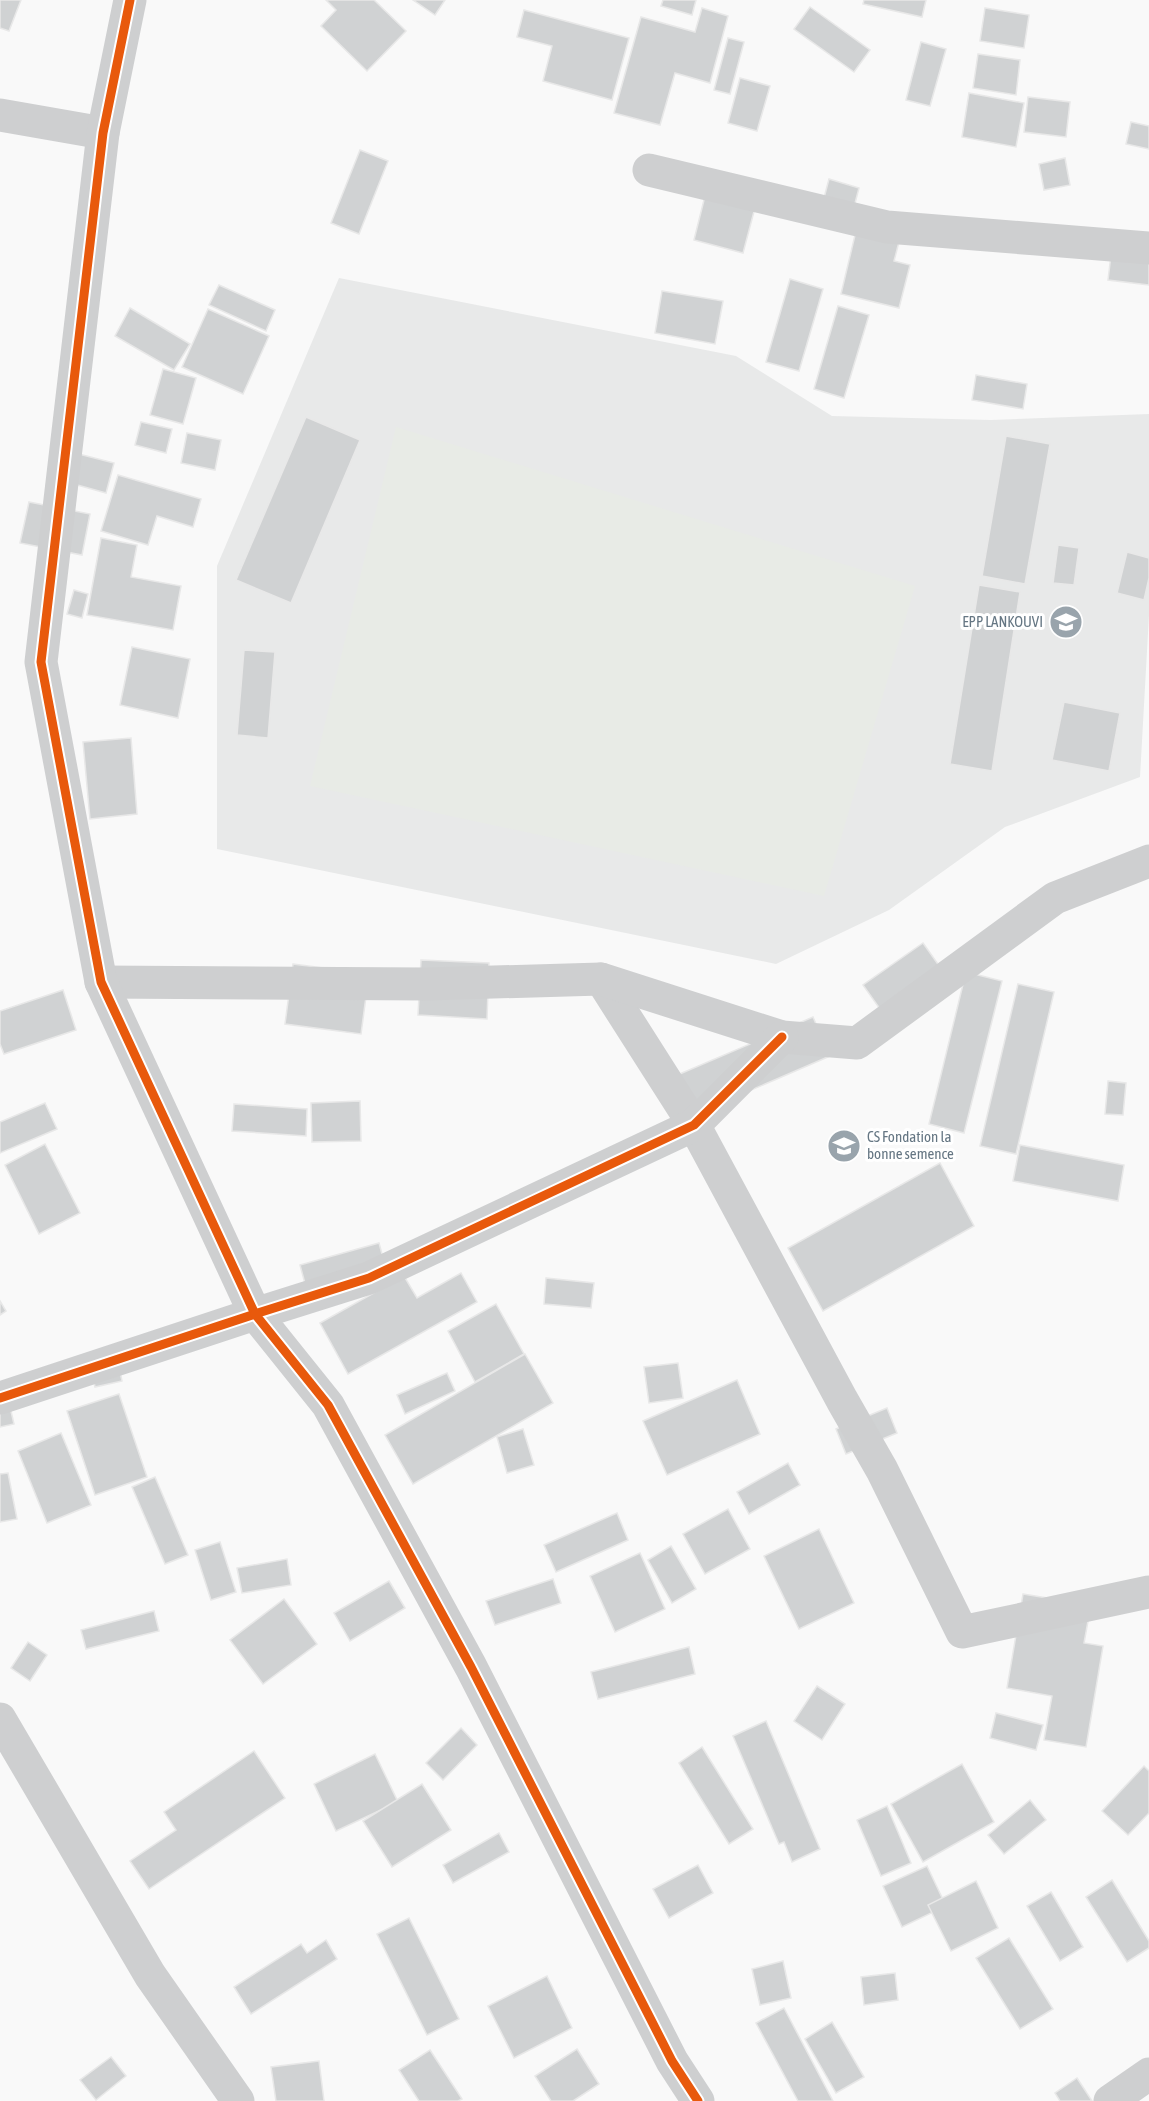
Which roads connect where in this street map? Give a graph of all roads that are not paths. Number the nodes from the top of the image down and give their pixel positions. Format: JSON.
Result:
{"nodes":[{"id":1,"x":130,"y":0,"type":"edge"},
{"id":2,"x":0,"y":115,"type":"edge"},
{"id":3,"x":103,"y":133,"type":"junction"},
{"id":4,"x":649,"y":170,"type":"dead end"},
{"id":5,"x":1149,"y":248,"type":"edge"},
{"id":6,"x":1149,"y":861,"type":"edge"},
{"id":7,"x":602,"y":979,"type":"junction"},
{"id":8,"x":101,"y":982,"type":"junction"},
{"id":9,"x":782,"y":1037,"type":"junction"},
{"id":10,"x":694,"y":1125,"type":"junction"},
{"id":11,"x":255,"y":1314,"type":"junction"},
{"id":12,"x":0,"y":1398,"type":"edge"},
{"id":13,"x":1149,"y":1592,"type":"edge"},
{"id":14,"x":0,"y":1719,"type":"edge"},
{"id":15,"x":1149,"y":2074,"type":"edge"},
{"id":16,"x":238,"y":2101,"type":"edge"},
{"id":17,"x":698,"y":2101,"type":"edge"},
{"id":18,"x":1110,"y":2101,"type":"edge"}],
"edges":[{"from":1,"to":3,"type":"street"},
{"from":2,"to":3,"type":"street"},
{"from":3,"to":8,"type":"street"},
{"from":4,"to":5,"type":"street"},
{"from":6,"to":9,"type":"street"},
{"from":7,"to":8,"type":"street"},
{"from":7,"to":9,"type":"street"},
{"from":7,"to":10,"type":"street"},
{"from":8,"to":11,"type":"street"},
{"from":9,"to":10,"type":"street"},
{"from":10,"to":11,"type":"street"},
{"from":10,"to":13,"type":"street"},
{"from":11,"to":12,"type":"street"},
{"from":11,"to":17,"type":"street"},
{"from":14,"to":16,"type":"street"},
{"from":15,"to":18,"type":"street"}]}
